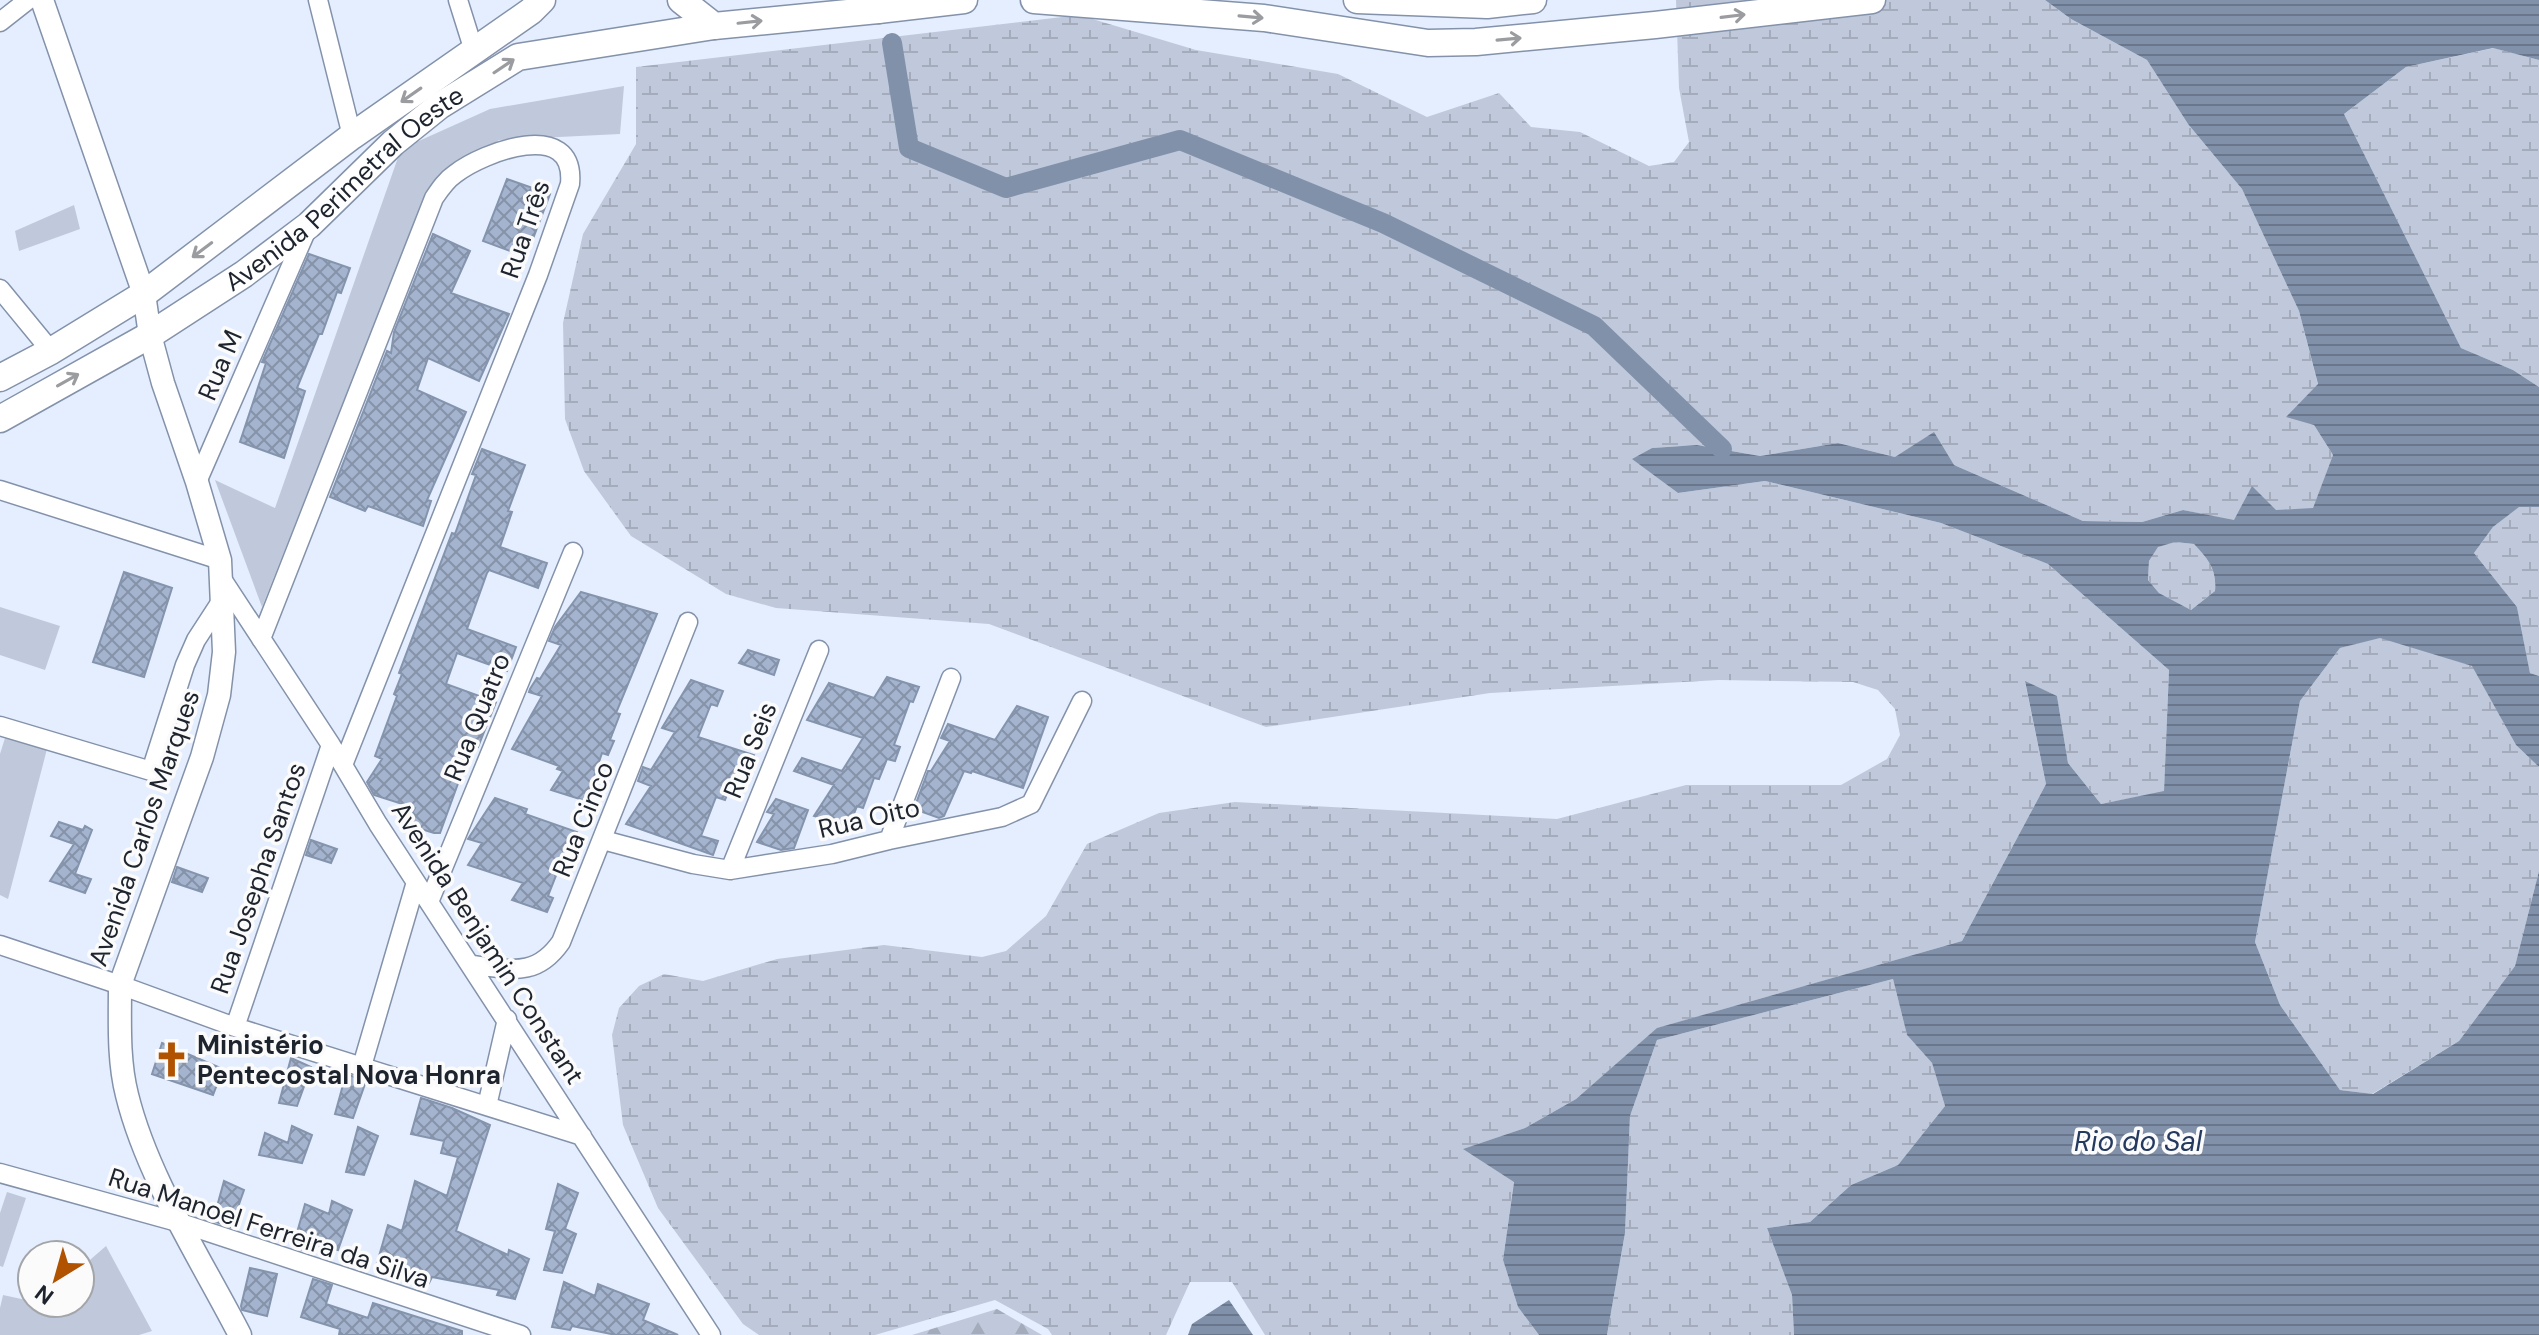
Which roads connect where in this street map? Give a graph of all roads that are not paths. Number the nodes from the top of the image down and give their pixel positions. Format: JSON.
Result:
{"nodes":[{"id":1,"x":28,"y":0,"type":"edge"},
{"id":2,"x":42,"y":0,"type":"edge"},
{"id":3,"x":318,"y":0,"type":"edge"},
{"id":4,"x":458,"y":0,"type":"edge"},
{"id":5,"x":542,"y":0,"type":"edge"},
{"id":6,"x":681,"y":0,"type":"edge"},
{"id":7,"x":964,"y":0,"type":"edge"},
{"id":8,"x":1034,"y":0,"type":"edge"},
{"id":9,"x":1357,"y":0,"type":"edge"},
{"id":10,"x":1533,"y":0,"type":"edge"},
{"id":11,"x":1872,"y":0,"type":"edge"},
{"id":12,"x":881,"y":5,"type":"edge"},
{"id":13,"x":0,"y":22,"type":"edge"},
{"id":14,"x":714,"y":26,"type":"junction"},
{"id":15,"x":474,"y":51,"type":"junction"},
{"id":16,"x":352,"y":136,"type":"junction"},
{"id":17,"x":309,"y":225,"type":"junction"},
{"id":18,"x":0,"y":289,"type":"edge"},
{"id":19,"x":144,"y":294,"type":"junction"},
{"id":20,"x":150,"y":335,"type":"junction"},
{"id":21,"x":51,"y":351,"type":"junction"},
{"id":22,"x":0,"y":378,"type":"edge"},
{"id":23,"x":0,"y":419,"type":"edge"},
{"id":24,"x":197,"y":482,"type":"junction"},
{"id":25,"x":0,"y":490,"type":"edge"},
{"id":26,"x":573,"y":552,"type":"dead end"},
{"id":27,"x":221,"y":580,"type":"junction"},
{"id":28,"x":688,"y":622,"type":"dead end"},
{"id":29,"x":261,"y":639,"type":"junction"},
{"id":30,"x":819,"y":650,"type":"dead end"},
{"id":31,"x":951,"y":678,"type":"dead end"},
{"id":32,"x":1082,"y":701,"type":"dead end"},
{"id":33,"x":0,"y":726,"type":"edge"},
{"id":34,"x":331,"y":745,"type":"junction"},
{"id":35,"x":343,"y":765,"type":"junction"},
{"id":36,"x":603,"y":840,"type":"junction"},
{"id":37,"x":889,"y":840,"type":"junction"},
{"id":38,"x":730,"y":870,"type":"junction"},
{"id":39,"x":416,"y":882,"type":"junction"},
{"id":40,"x":429,"y":902,"type":"junction"},
{"id":41,"x":0,"y":945,"type":"edge"},
{"id":42,"x":472,"y":965,"type":"junction"},
{"id":43,"x":120,"y":985,"type":"junction"},
{"id":44,"x":507,"y":1019,"type":"junction"},
{"id":45,"x":235,"y":1027,"type":"junction"},
{"id":46,"x":362,"y":1066,"type":"junction"},
{"id":47,"x":487,"y":1106,"type":"junction"},
{"id":48,"x":582,"y":1136,"type":"junction"},
{"id":49,"x":0,"y":1173,"type":"edge"},
{"id":50,"x":181,"y":1223,"type":"junction"},
{"id":51,"x":240,"y":1335,"type":"edge"},
{"id":52,"x":521,"y":1335,"type":"edge"},
{"id":53,"x":711,"y":1335,"type":"edge"}],
"edges":[{"from":1,"to":13,"type":"street"},
{"from":2,"to":19,"type":"street","name":"Avenida Carlos Marques"},
{"from":3,"to":16,"type":"street"},
{"from":4,"to":15,"type":"street"},
{"from":5,"to":15,"type":"main road","name":"Avenida Perimetral Oeste"},
{"from":6,"to":14,"type":"main road"},
{"from":7,"to":12,"type":"main road","name":"Avenida Perimetral Oeste"},
{"from":8,"to":11,"type":"main road","one_way":true},
{"from":9,"to":10,"type":"main road"},
{"from":14,"to":12,"type":"main road","name":"Avenida Perimetral Oeste","one_way":true},
{"from":17,"to":14,"type":"main road","name":"Avenida Perimetral Oeste","one_way":true},
{"from":15,"to":16,"type":"main road","name":"Avenida Perimetral Oeste","one_way":true},
{"from":16,"to":19,"type":"main road","name":"Avenida Perimetral Oeste","one_way":true},
{"from":17,"to":20,"type":"main road","name":"Avenida Perimetral Oeste"},
{"from":17,"to":24,"type":"street","name":"Rua M"},
{"from":18,"to":21,"type":"street"},
{"from":19,"to":20,"type":"street","name":"Avenida Carlos Marques"},
{"from":19,"to":21,"type":"main road","name":"Avenida Perimetral Oeste"},
{"from":23,"to":20,"type":"main road","name":"Avenida Perimetral Oeste","one_way":true},
{"from":20,"to":24,"type":"street","name":"Avenida Carlos Marques"},
{"from":21,"to":22,"type":"main road","name":"Avenida Perimetral Oeste"},
{"from":24,"to":27,"type":"street","name":"Avenida Carlos Marques"},
{"from":25,"to":27,"type":"street"},
{"from":26,"to":40,"type":"street","name":"Rua Quatro"},
{"from":27,"to":29,"type":"street","name":"Avenida Benjamin Constant"},
{"from":27,"to":33,"type":"street","name":"Avenida Carlos Marques"},
{"from":27,"to":43,"type":"street","name":"Avenida Carlos Marques"},
{"from":28,"to":36,"type":"street","name":"Rua Cinco"},
{"from":29,"to":34,"type":"street","name":"Avenida Benjamin Constant"},
{"from":29,"to":35,"type":"street","name":"Rua Três"},
{"from":30,"to":38,"type":"street","name":"Rua Seis"},
{"from":31,"to":37,"type":"street"},
{"from":32,"to":37,"type":"street","name":"Rua Oito"},
{"from":34,"to":35,"type":"street","name":"Avenida Benjamin Constant"},
{"from":34,"to":45,"type":"street","name":"Rua Josepha Santos"},
{"from":35,"to":39,"type":"street","name":"Avenida Benjamin Constant"},
{"from":36,"to":38,"type":"street","name":"Rua Oito"},
{"from":36,"to":42,"type":"street","name":"Rua Cinco"},
{"from":37,"to":38,"type":"street","name":"Rua Oito"},
{"from":39,"to":40,"type":"street","name":"Avenida Benjamin Constant"},
{"from":39,"to":46,"type":"street"},
{"from":40,"to":42,"type":"street","name":"Avenida Benjamin Constant"},
{"from":41,"to":43,"type":"street"},
{"from":42,"to":44,"type":"street","name":"Avenida Benjamin Constant"},
{"from":43,"to":45,"type":"street"},
{"from":43,"to":50,"type":"street","name":"Avenida Carlos Marques"},
{"from":44,"to":47,"type":"street"},
{"from":44,"to":48,"type":"street","name":"Avenida Benjamin Constant"},
{"from":45,"to":46,"type":"street"},
{"from":46,"to":47,"type":"street"},
{"from":47,"to":48,"type":"street"},
{"from":48,"to":53,"type":"street","name":"Avenida Benjamin Constant"},
{"from":49,"to":50,"type":"street","name":"Rua Manoel Ferreira da Silva"},
{"from":50,"to":51,"type":"street","name":"Avenida Carlos Marques"},
{"from":50,"to":52,"type":"street","name":"Rua Manoel Ferreira da Silva"}]}
